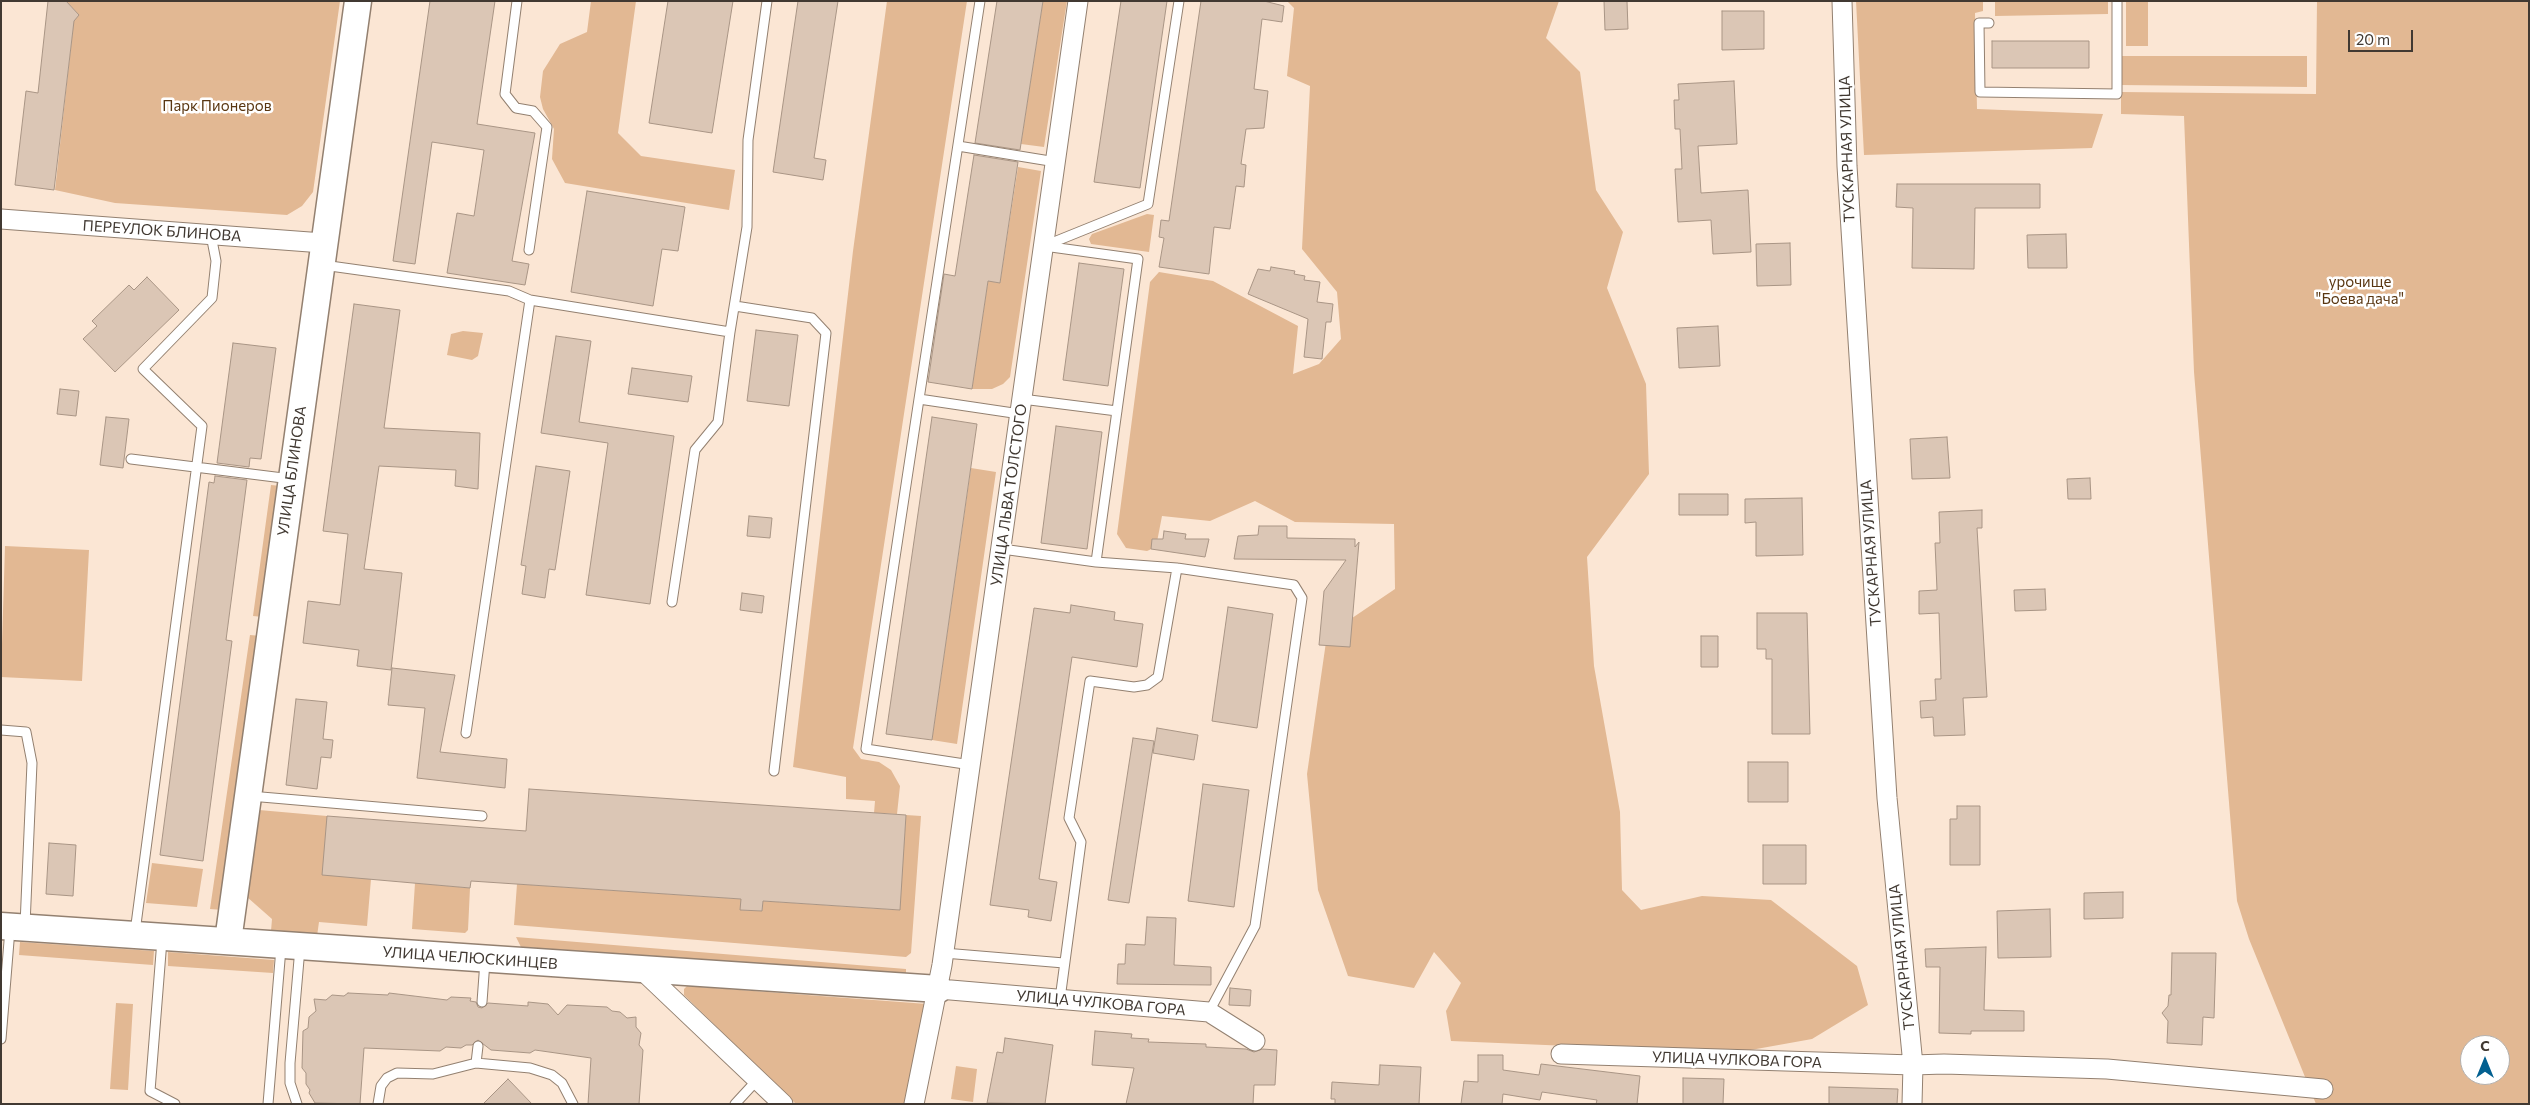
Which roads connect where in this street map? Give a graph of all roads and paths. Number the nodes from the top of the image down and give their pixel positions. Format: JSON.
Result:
{"nodes":[{"id":1,"x":358,"y":1,"type":"edge"},
{"id":2,"x":517,"y":1,"type":"edge"},
{"id":3,"x":767,"y":1,"type":"edge"},
{"id":4,"x":980,"y":1,"type":"edge"},
{"id":5,"x":1078,"y":1,"type":"edge"},
{"id":6,"x":1179,"y":1,"type":"edge"},
{"id":7,"x":1842,"y":1,"type":"edge"},
{"id":8,"x":2117,"y":1,"type":"edge"},
{"id":9,"x":1989,"y":23,"type":"dead end"},
{"id":10,"x":958,"y":146,"type":"junction"},
{"id":11,"x":1056,"y":162,"type":"junction"},
{"id":12,"x":1,"y":219,"type":"edge"},
{"id":13,"x":211,"y":235,"type":"junction"},
{"id":14,"x":1044,"y":246,"type":"junction"},
{"id":15,"x":530,"y":250,"type":"dead end"},
{"id":16,"x":322,"y":254,"type":"junction"},
{"id":17,"x":530,"y":300,"type":"junction"},
{"id":18,"x":734,"y":306,"type":"junction"},
{"id":19,"x":730,"y":332,"type":"junction"},
{"id":20,"x":919,"y":400,"type":"junction"},
{"id":21,"x":1021,"y":407,"type":"junction"},
{"id":22,"x":1117,"y":411,"type":"junction"},
{"id":23,"x":131,"y":459,"type":"dead end"},
{"id":24,"x":197,"y":467,"type":"junction"},
{"id":25,"x":291,"y":479,"type":"junction"},
{"id":26,"x":1002,"y":549,"type":"junction"},
{"id":27,"x":1096,"y":562,"type":"junction"},
{"id":28,"x":1177,"y":568,"type":"junction"},
{"id":29,"x":672,"y":602,"type":"dead end"},
{"id":30,"x":1,"y":730,"type":"edge"},
{"id":31,"x":466,"y":734,"type":"dead end"},
{"id":32,"x":971,"y":765,"type":"junction"},
{"id":33,"x":774,"y":771,"type":"dead end"},
{"id":34,"x":247,"y":796,"type":"junction"},
{"id":35,"x":482,"y":816,"type":"dead end"},
{"id":36,"x":12,"y":926,"type":"edge"},
{"id":37,"x":134,"y":935,"type":"junction"},
{"id":38,"x":162,"y":937,"type":"junction"},
{"id":39,"x":228,"y":941,"type":"junction"},
{"id":40,"x":291,"y":945,"type":"junction"},
{"id":41,"x":944,"y":952,"type":"junction"},
{"id":42,"x":486,"y":959,"type":"junction"},
{"id":43,"x":1064,"y":964,"type":"junction"},
{"id":44,"x":641,"y":969,"type":"junction"},
{"id":45,"x":938,"y":989,"type":"junction"},
{"id":46,"x":1060,"y":999,"type":"junction"},
{"id":47,"x":482,"y":1002,"type":"dead end"},
{"id":48,"x":1209,"y":1012,"type":"junction"},
{"id":49,"x":2,"y":1024,"type":"edge"},
{"id":50,"x":1,"y":1039,"type":"edge"},
{"id":51,"x":1255,"y":1041,"type":"dead end"},
{"id":52,"x":478,"y":1046,"type":"dead end"},
{"id":53,"x":1562,"y":1054,"type":"dead end"},
{"id":54,"x":476,"y":1063,"type":"junction"},
{"id":55,"x":1913,"y":1065,"type":"junction"},
{"id":56,"x":758,"y":1079,"type":"junction"},
{"id":57,"x":2323,"y":1089,"type":"dead end"},
{"id":58,"x":175,"y":1104,"type":"edge"},
{"id":59,"x":268,"y":1104,"type":"edge"},
{"id":60,"x":297,"y":1104,"type":"edge"},
{"id":61,"x":378,"y":1104,"type":"edge"},
{"id":62,"x":573,"y":1104,"type":"edge"},
{"id":63,"x":735,"y":1104,"type":"edge"},
{"id":64,"x":784,"y":1104,"type":"edge"},
{"id":65,"x":914,"y":1104,"type":"edge"},
{"id":66,"x":1912,"y":1104,"type":"edge"}],
"edges":[{"from":1,"to":16,"type":"street","name":"УЛИЦА БЛИНОВА"},
{"from":2,"to":15,"type":"lane"},
{"from":3,"to":18,"type":"lane"},
{"from":4,"to":10,"type":"lane"},
{"from":5,"to":11,"type":"street","name":"УЛИЦА ЛЬВА ТОЛСТОГО"},
{"from":6,"to":14,"type":"lane"},
{"from":7,"to":55,"type":"street","name":"ТУСКАРНАЯ УЛИЦА"},
{"from":8,"to":9,"type":"lane"},
{"from":10,"to":11,"type":"lane"},
{"from":10,"to":20,"type":"lane"},
{"from":11,"to":14,"type":"street","name":"УЛИЦА ЛЬВА ТОЛСТОГО"},
{"from":12,"to":13,"type":"street","name":"ПЕРЕУЛОК БЛИНОВА"},
{"from":13,"to":16,"type":"street","name":"ПЕРЕУЛОК БЛИНОВА"},
{"from":13,"to":24,"type":"lane"},
{"from":14,"to":21,"type":"street","name":"УЛИЦА ЛЬВА ТОЛСТОГО"},
{"from":14,"to":22,"type":"lane"},
{"from":16,"to":17,"type":"lane"},
{"from":16,"to":25,"type":"street","name":"УЛИЦА БЛИНОВА"},
{"from":17,"to":19,"type":"lane"},
{"from":17,"to":31,"type":"lane"},
{"from":18,"to":19,"type":"lane"},
{"from":18,"to":33,"type":"lane"},
{"from":19,"to":29,"type":"lane"},
{"from":20,"to":21,"type":"lane"},
{"from":20,"to":32,"type":"lane"},
{"from":21,"to":22,"type":"lane"},
{"from":21,"to":26,"type":"street","name":"УЛИЦА ЛЬВА ТОЛСТОГО"},
{"from":22,"to":27,"type":"lane"},
{"from":23,"to":24,"type":"lane"},
{"from":24,"to":25,"type":"lane"},
{"from":24,"to":37,"type":"lane"},
{"from":25,"to":34,"type":"street","name":"УЛИЦА БЛИНОВА"},
{"from":26,"to":27,"type":"lane"},
{"from":26,"to":32,"type":"street","name":"УЛИЦА ЛЬВА ТОЛСТОГО"},
{"from":27,"to":28,"type":"lane"},
{"from":28,"to":43,"type":"lane"},
{"from":28,"to":48,"type":"lane"},
{"from":30,"to":36,"type":"lane"},
{"from":32,"to":41,"type":"street","name":"УЛИЦА ЛЬВА ТОЛСТОГО"},
{"from":34,"to":35,"type":"lane"},
{"from":34,"to":39,"type":"street","name":"УЛИЦА БЛИНОВА"},
{"from":36,"to":37,"type":"street","name":"УЛИЦА ЧЕЛЮСКИНЦЕВ"},
{"from":36,"to":49,"type":"lane"},
{"from":37,"to":38,"type":"street","name":"УЛИЦА ЧЕЛЮСКИНЦЕВ"},
{"from":38,"to":39,"type":"street","name":"УЛИЦА ЧЕЛЮСКИНЦЕВ"},
{"from":38,"to":58,"type":"lane"},
{"from":39,"to":40,"type":"street","name":"УЛИЦА ЧЕЛЮСКИНЦЕВ"},
{"from":40,"to":42,"type":"street","name":"УЛИЦА ЧЕЛЮСКИНЦЕВ"},
{"from":40,"to":59,"type":"lane"},
{"from":40,"to":60,"type":"lane"},
{"from":41,"to":43,"type":"lane"},
{"from":41,"to":45,"type":"street","name":"УЛИЦА ЛЬВА ТОЛСТОГО"},
{"from":42,"to":44,"type":"street","name":"УЛИЦА ЧЕЛЮСКИНЦЕВ"},
{"from":42,"to":47,"type":"lane"},
{"from":43,"to":46,"type":"lane"},
{"from":44,"to":45,"type":"street","name":"УЛИЦА ЧЕЛЮСКИНЦЕВ"},
{"from":44,"to":56,"type":"street"},
{"from":45,"to":46,"type":"street","name":"УЛИЦА ЧУЛКОВА ГОРА"},
{"from":45,"to":65,"type":"street","name":"УЛИЦА ЛЬВА ТОЛСТОГО"},
{"from":46,"to":48,"type":"street","name":"УЛИЦА ЧУЛКОВА ГОРА"},
{"from":48,"to":51,"type":"street","name":"УЛИЦА ЧУЛКОВА ГОРА"},
{"from":49,"to":50,"type":"lane"},
{"from":52,"to":54,"type":"lane"},
{"from":53,"to":55,"type":"street","name":"УЛИЦА ЧУЛКОВА ГОРА"},
{"from":54,"to":61,"type":"lane"},
{"from":54,"to":62,"type":"lane"},
{"from":55,"to":57,"type":"street","name":"УЛИЦА ЧУЛКОВА ГОРА"},
{"from":55,"to":66,"type":"street","name":"ТУСКАРНАЯ УЛИЦА"},
{"from":56,"to":63,"type":"lane"},
{"from":56,"to":64,"type":"street"}]}
